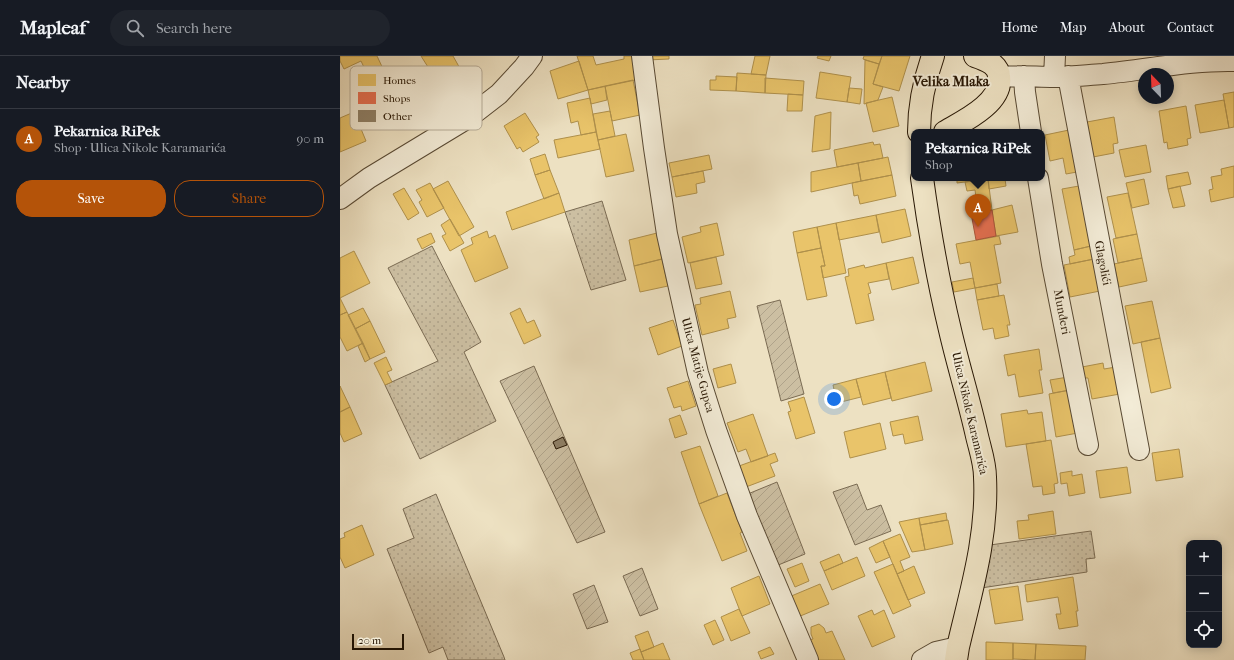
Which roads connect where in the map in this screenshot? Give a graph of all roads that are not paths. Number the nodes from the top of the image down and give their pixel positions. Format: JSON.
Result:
{"nodes":[{"id":1,"x":532,"y":56,"type":"edge"},
{"id":2,"x":642,"y":56,"type":"edge"},
{"id":3,"x":933,"y":56,"type":"edge"},
{"id":4,"x":1055,"y":56,"type":"edge"},
{"id":5,"x":981,"y":57,"type":"edge"},
{"id":6,"x":1164,"y":61,"type":"edge"},
{"id":7,"x":1234,"y":61,"type":"edge"},
{"id":8,"x":1105,"y":65,"type":"edge"},
{"id":9,"x":1024,"y":76,"type":"junction"},
{"id":10,"x":1061,"y":76,"type":"junction"},
{"id":11,"x":999,"y":77,"type":"junction"},
{"id":12,"x":482,"y":107,"type":"edge"},
{"id":13,"x":919,"y":129,"type":"edge"},
{"id":14,"x":950,"y":129,"type":"edge"},
{"id":15,"x":1031,"y":129,"type":"edge"},
{"id":16,"x":448,"y":130,"type":"edge"},
{"id":17,"x":922,"y":181,"type":"edge"},
{"id":18,"x":1038,"y":181,"type":"edge"},
{"id":19,"x":340,"y":199,"type":"edge"},
{"id":20,"x":1088,"y":445,"type":"dead end"},
{"id":21,"x":1139,"y":450,"type":"dead end"},
{"id":22,"x":957,"y":654,"type":"edge"},
{"id":23,"x":808,"y":660,"type":"edge"},
{"id":24,"x":922,"y":660,"type":"edge"}],
"edges":[{"from":1,"to":12,"type":"street"},
{"from":2,"to":23,"type":"street","name":"Ulica Matije Gupca"},
{"from":3,"to":13,"type":"main road"},
{"from":4,"to":10,"type":"street","name":"Glagolići"},
{"from":5,"to":11,"type":"main road"},
{"from":6,"to":7,"type":"street"},
{"from":6,"to":8,"type":"street"},
{"from":8,"to":10,"type":"street"},
{"from":9,"to":10,"type":"street"},
{"from":9,"to":11,"type":"street"},
{"from":9,"to":15,"type":"street"},
{"from":10,"to":21,"type":"street","name":"Glagolići"},
{"from":11,"to":14,"type":"main road"},
{"from":16,"to":19,"type":"street"},
{"from":17,"to":22,"type":"main road","name":"Ulica Nikole Karamarića"},
{"from":18,"to":20,"type":"street","name":"Munđeri"},
{"from":22,"to":24,"type":"street"}]}
